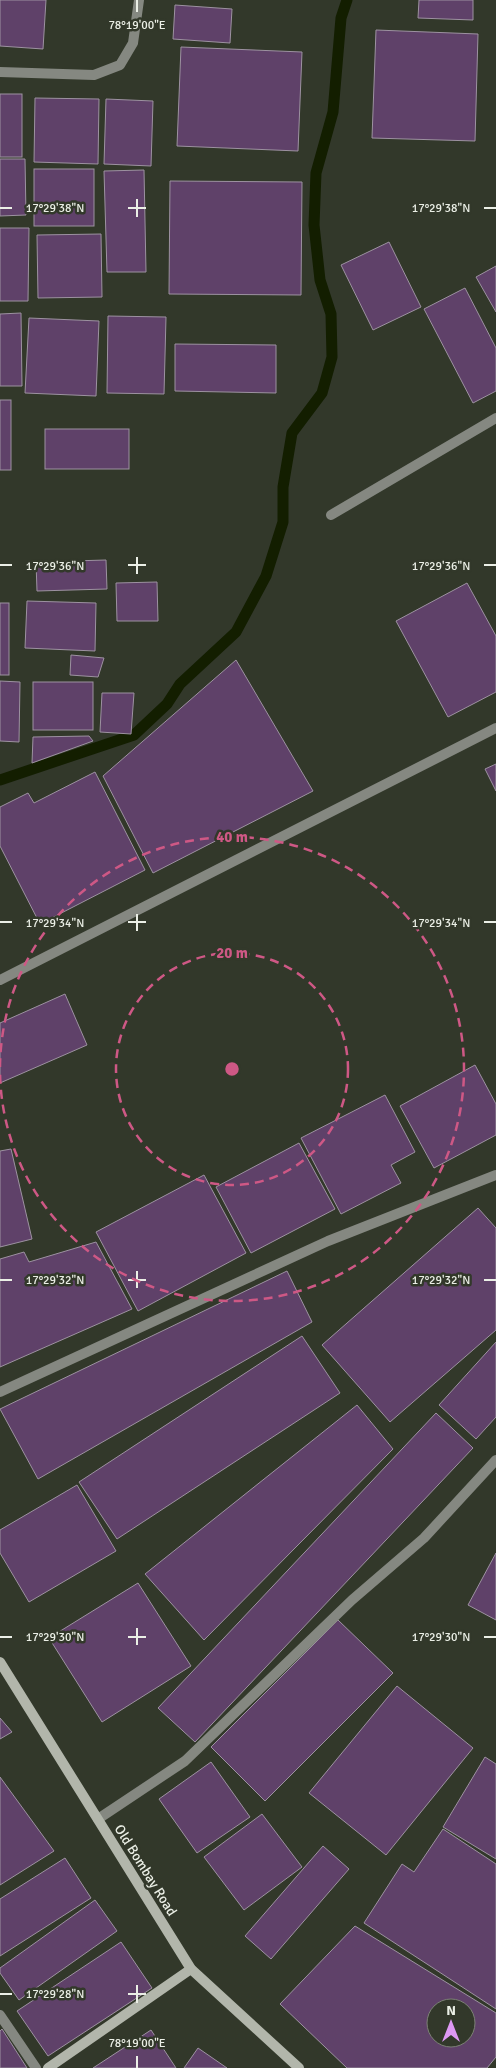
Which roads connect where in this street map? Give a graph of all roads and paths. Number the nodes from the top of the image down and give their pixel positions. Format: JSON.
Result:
{"nodes":[{"id":1,"x":138,"y":0,"type":"edge"},
{"id":2,"x":0,"y":72,"type":"edge"},
{"id":3,"x":496,"y":418,"type":"edge"},
{"id":4,"x":332,"y":515,"type":"dead end"},
{"id":5,"x":496,"y":728,"type":"edge"},
{"id":6,"x":0,"y":980,"type":"edge"},
{"id":7,"x":496,"y":1175,"type":"edge"},
{"id":8,"x":0,"y":1392,"type":"edge"},
{"id":9,"x":496,"y":1460,"type":"edge"},
{"id":10,"x":0,"y":1662,"type":"edge"},
{"id":11,"x":98,"y":1819,"type":"junction"},
{"id":12,"x":191,"y":1969,"type":"junction"},
{"id":13,"x":0,"y":2015,"type":"edge"},
{"id":14,"x":36,"y":2068,"type":"edge"},
{"id":15,"x":48,"y":2068,"type":"edge"},
{"id":16,"x":299,"y":2068,"type":"edge"}],
"edges":[{"from":1,"to":2,"type":"street"},
{"from":3,"to":4,"type":"street"},
{"from":5,"to":6,"type":"street"},
{"from":7,"to":8,"type":"street"},
{"from":9,"to":11,"type":"street"},
{"from":10,"to":11,"type":"main road","name":"Old Bombay Road"},
{"from":11,"to":12,"type":"main road","name":"Old Bombay Road"},
{"from":12,"to":15,"type":"main road"},
{"from":12,"to":16,"type":"main road","name":"Old Bombay Road"},
{"from":13,"to":14,"type":"street"}]}
